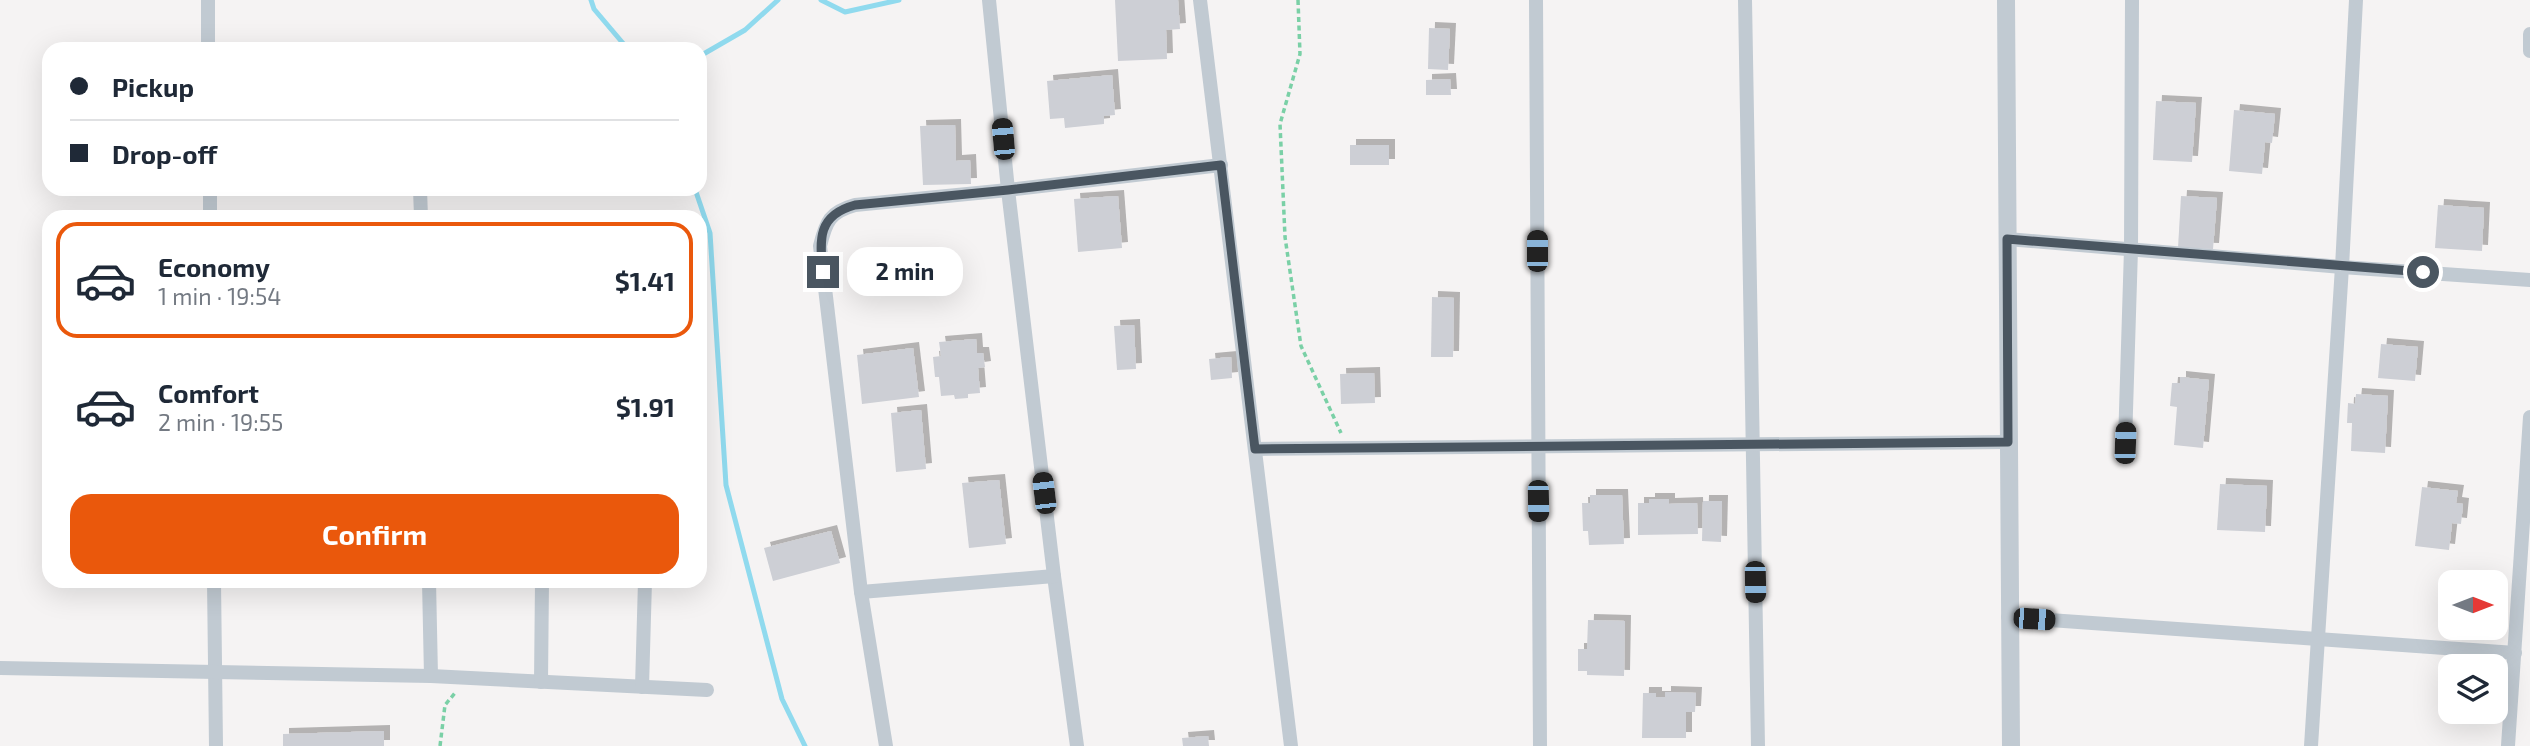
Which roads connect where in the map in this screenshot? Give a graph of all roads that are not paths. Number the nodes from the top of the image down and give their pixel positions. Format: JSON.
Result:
{"nodes":[{"id":1,"x":208,"y":0,"type":"edge"},
{"id":2,"x":1200,"y":0,"type":"edge"},
{"id":3,"x":1536,"y":0,"type":"edge"},
{"id":4,"x":1745,"y":0,"type":"edge"},
{"id":5,"x":2006,"y":0,"type":"edge"},
{"id":6,"x":2132,"y":0,"type":"edge"},
{"id":7,"x":2356,"y":0,"type":"edge"},
{"id":8,"x":990,"y":6,"type":"edge"},
{"id":9,"x":2530,"y":34,"type":"edge"},
{"id":10,"x":208,"y":42,"type":"edge"},
{"id":11,"x":2530,"y":51,"type":"edge"},
{"id":12,"x":1221,"y":165,"type":"junction"},
{"id":13,"x":1008,"y":190,"type":"junction"},
{"id":14,"x":2007,"y":239,"type":"junction"},
{"id":15,"x":2131,"y":249,"type":"junction"},
{"id":16,"x":2342,"y":267,"type":"junction"},
{"id":17,"x":2530,"y":280,"type":"edge"},
{"id":18,"x":2530,"y":417,"type":"edge"},
{"id":19,"x":2008,"y":442,"type":"junction"},
{"id":20,"x":2125,"y":443,"type":"dead end"},
{"id":21,"x":1752,"y":444,"type":"junction"},
{"id":22,"x":1537,"y":447,"type":"junction"},
{"id":23,"x":1255,"y":449,"type":"junction"},
{"id":24,"x":1054,"y":576,"type":"junction"},
{"id":25,"x":214,"y":588,"type":"edge"},
{"id":26,"x":429,"y":588,"type":"edge"},
{"id":27,"x":542,"y":588,"type":"edge"},
{"id":28,"x":645,"y":588,"type":"edge"},
{"id":29,"x":861,"y":592,"type":"junction"},
{"id":30,"x":2008,"y":617,"type":"junction"},
{"id":31,"x":2318,"y":640,"type":"junction"},
{"id":32,"x":2515,"y":653,"type":"junction"},
{"id":33,"x":0,"y":668,"type":"edge"},
{"id":34,"x":215,"y":674,"type":"junction"},
{"id":35,"x":431,"y":676,"type":"junction"},
{"id":36,"x":541,"y":682,"type":"junction"},
{"id":37,"x":642,"y":687,"type":"junction"},
{"id":38,"x":707,"y":690,"type":"dead end"},
{"id":39,"x":216,"y":746,"type":"edge"},
{"id":40,"x":886,"y":746,"type":"edge"},
{"id":41,"x":1077,"y":746,"type":"edge"},
{"id":42,"x":1291,"y":746,"type":"edge"},
{"id":43,"x":1541,"y":746,"type":"edge"},
{"id":44,"x":1758,"y":746,"type":"edge"},
{"id":45,"x":2011,"y":746,"type":"edge"},
{"id":46,"x":2311,"y":746,"type":"edge"},
{"id":47,"x":2508,"y":746,"type":"edge"}],
"edges":[{"from":1,"to":10,"type":"street"},
{"from":2,"to":12,"type":"street"},
{"from":3,"to":22,"type":"street"},
{"from":4,"to":21,"type":"street"},
{"from":5,"to":14,"type":"street"},
{"from":6,"to":15,"type":"street"},
{"from":7,"to":16,"type":"street"},
{"from":8,"to":13,"type":"street"},
{"from":9,"to":11,"type":"street"},
{"from":12,"to":13,"type":"street"},
{"from":12,"to":23,"type":"street"},
{"from":13,"to":24,"type":"street"},
{"from":13,"to":29,"type":"street"},
{"from":14,"to":15,"type":"street"},
{"from":14,"to":19,"type":"street"},
{"from":15,"to":16,"type":"street"},
{"from":15,"to":20,"type":"street"},
{"from":16,"to":17,"type":"street"},
{"from":16,"to":31,"type":"street"},
{"from":18,"to":32,"type":"street"},
{"from":19,"to":21,"type":"street"},
{"from":19,"to":30,"type":"street"},
{"from":21,"to":22,"type":"street"},
{"from":21,"to":44,"type":"street"},
{"from":22,"to":23,"type":"street"},
{"from":22,"to":43,"type":"street"},
{"from":23,"to":42,"type":"street"},
{"from":24,"to":29,"type":"street"},
{"from":24,"to":41,"type":"street"},
{"from":25,"to":34,"type":"street"},
{"from":26,"to":35,"type":"street"},
{"from":27,"to":36,"type":"street"},
{"from":28,"to":37,"type":"street"},
{"from":29,"to":40,"type":"street"},
{"from":30,"to":31,"type":"street"},
{"from":30,"to":45,"type":"street"},
{"from":31,"to":32,"type":"street"},
{"from":31,"to":46,"type":"street"},
{"from":32,"to":47,"type":"street"},
{"from":33,"to":34,"type":"street"},
{"from":34,"to":35,"type":"street"},
{"from":34,"to":39,"type":"street"},
{"from":35,"to":36,"type":"street"},
{"from":36,"to":37,"type":"street"},
{"from":37,"to":38,"type":"street"}]}
